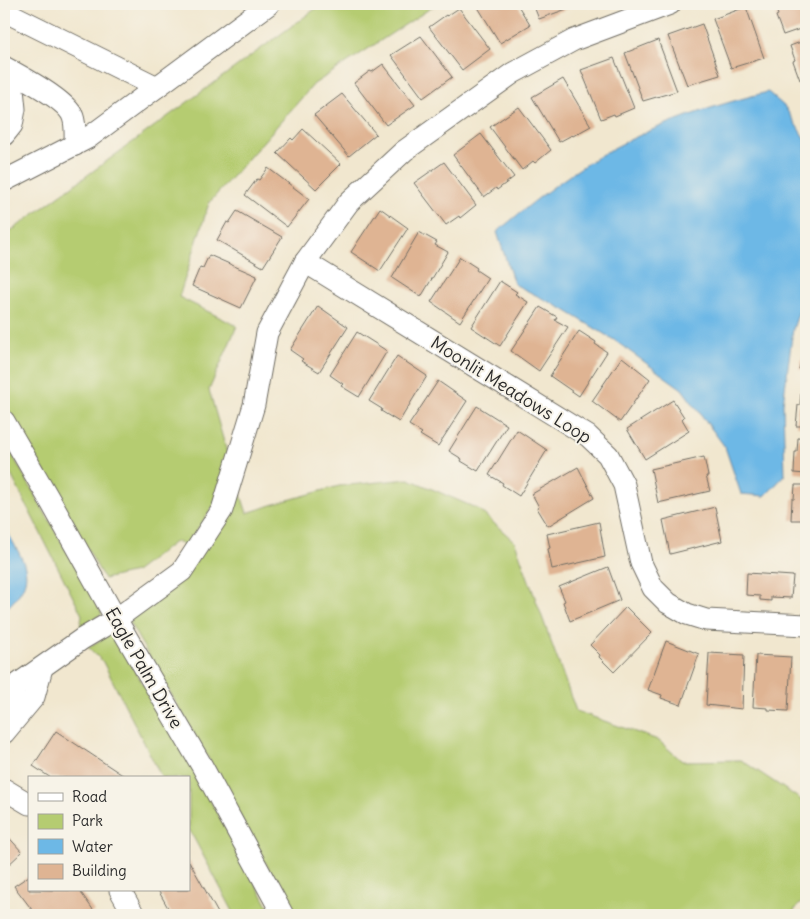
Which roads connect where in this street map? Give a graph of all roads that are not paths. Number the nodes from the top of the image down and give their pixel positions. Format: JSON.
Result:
{"nodes":[{"id":1,"x":269,"y":4,"type":"edge"},
{"id":2,"x":670,"y":4,"type":"edge"},
{"id":3,"x":4,"y":11,"type":"edge"},
{"id":4,"x":4,"y":67,"type":"edge"},
{"id":5,"x":4,"y":75,"type":"edge"},
{"id":6,"x":157,"y":87,"type":"junction"},
{"id":7,"x":4,"y":135,"type":"edge"},
{"id":8,"x":75,"y":145,"type":"junction"},
{"id":9,"x":4,"y":181,"type":"edge"},
{"id":10,"x":304,"y":262,"type":"junction"},
{"id":11,"x":4,"y":421,"type":"edge"},
{"id":12,"x":116,"y":619,"type":"junction"},
{"id":13,"x":806,"y":625,"type":"edge"},
{"id":14,"x":9,"y":707,"type":"edge"},
{"id":15,"x":4,"y":733,"type":"edge"},
{"id":16,"x":4,"y":789,"type":"edge"},
{"id":17,"x":28,"y":803,"type":"edge"},
{"id":18,"x":121,"y":892,"type":"edge"},
{"id":19,"x":134,"y":915,"type":"edge"},
{"id":20,"x":283,"y":915,"type":"edge"}],
"edges":[{"from":1,"to":6,"type":"street"},
{"from":2,"to":10,"type":"street"},
{"from":3,"to":6,"type":"street"},
{"from":4,"to":8,"type":"street"},
{"from":5,"to":7,"type":"street"},
{"from":6,"to":8,"type":"street"},
{"from":8,"to":9,"type":"street"},
{"from":10,"to":12,"type":"street"},
{"from":10,"to":13,"type":"street","name":"Moonlit Meadows Loop"},
{"from":11,"to":12,"type":"street","name":"Eagle Palm Drive"},
{"from":12,"to":14,"type":"street"},
{"from":12,"to":20,"type":"street","name":"Eagle Palm Drive"},
{"from":14,"to":15,"type":"street"},
{"from":16,"to":17,"type":"street"},
{"from":18,"to":19,"type":"street"}]}
